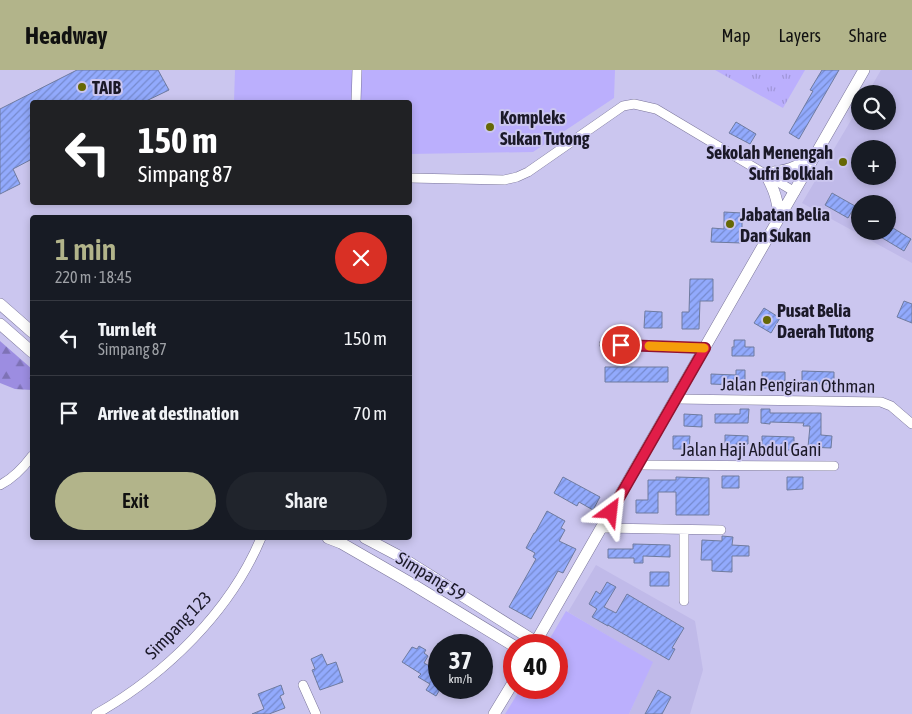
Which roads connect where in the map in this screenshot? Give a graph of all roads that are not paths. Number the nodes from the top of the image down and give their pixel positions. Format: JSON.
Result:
{"nodes":[{"id":1,"x":357,"y":70,"type":"edge"},
{"id":2,"x":864,"y":70,"type":"edge"},
{"id":3,"x":356,"y":100,"type":"edge"},
{"id":4,"x":814,"y":156,"type":"junction"},
{"id":5,"x":764,"y":173,"type":"junction"},
{"id":6,"x":412,"y":178,"type":"edge"},
{"id":7,"x":795,"y":192,"type":"junction"},
{"id":8,"x":779,"y":220,"type":"junction"},
{"id":9,"x":0,"y":304,"type":"edge"},
{"id":10,"x":0,"y":324,"type":"edge"},
{"id":11,"x":30,"y":330,"type":"edge"},
{"id":12,"x":604,"y":344,"type":"dead end"},
{"id":13,"x":705,"y":348,"type":"junction"},
{"id":14,"x":30,"y":350,"type":"edge"},
{"id":15,"x":676,"y":399,"type":"junction"},
{"id":16,"x":912,"y":424,"type":"edge"},
{"id":17,"x":30,"y":458,"type":"edge"},
{"id":18,"x":638,"y":465,"type":"junction"},
{"id":19,"x":834,"y":466,"type":"dead end"},
{"id":20,"x":0,"y":485,"type":"edge"},
{"id":21,"x":602,"y":528,"type":"junction"},
{"id":22,"x":684,"y":530,"type":"junction"},
{"id":23,"x":722,"y":530,"type":"dead end"},
{"id":24,"x":260,"y":540,"type":"edge"},
{"id":25,"x":334,"y":540,"type":"edge"},
{"id":26,"x":369,"y":540,"type":"edge"},
{"id":27,"x":684,"y":601,"type":"dead end"},
{"id":28,"x":521,"y":634,"type":"edge"},
{"id":29,"x":540,"y":634,"type":"edge"},
{"id":30,"x":503,"y":639,"type":"edge"},
{"id":31,"x":303,"y":685,"type":"dead end"},
{"id":32,"x":503,"y":699,"type":"edge"},
{"id":33,"x":96,"y":714,"type":"edge"},
{"id":34,"x":316,"y":714,"type":"edge"},
{"id":35,"x":494,"y":714,"type":"edge"}],
"edges":[{"from":1,"to":3,"type":"street"},
{"from":2,"to":4,"type":"street"},
{"from":4,"to":5,"type":"street"},
{"from":4,"to":7,"type":"street"},
{"from":5,"to":6,"type":"street"},
{"from":5,"to":7,"type":"street"},
{"from":5,"to":8,"type":"street"},
{"from":7,"to":8,"type":"street"},
{"from":8,"to":13,"type":"street"},
{"from":9,"to":11,"type":"street"},
{"from":10,"to":14,"type":"street"},
{"from":12,"to":13,"type":"street"},
{"from":13,"to":15,"type":"street"},
{"from":15,"to":16,"type":"street","name":"Jalan Pengiran Othman"},
{"from":15,"to":18,"type":"street"},
{"from":17,"to":20,"type":"street"},
{"from":18,"to":19,"type":"street","name":"Jalan Haji Abdul Gani"},
{"from":18,"to":21,"type":"street"},
{"from":21,"to":22,"type":"street"},
{"from":21,"to":29,"type":"street"},
{"from":22,"to":23,"type":"street"},
{"from":22,"to":27,"type":"street"},
{"from":24,"to":33,"type":"street","name":"Simpang 123"},
{"from":25,"to":30,"type":"street","name":"Simpang 59"},
{"from":26,"to":28,"type":"street","name":"Simpang 59"},
{"from":31,"to":34,"type":"street"},
{"from":32,"to":35,"type":"street"}]}
